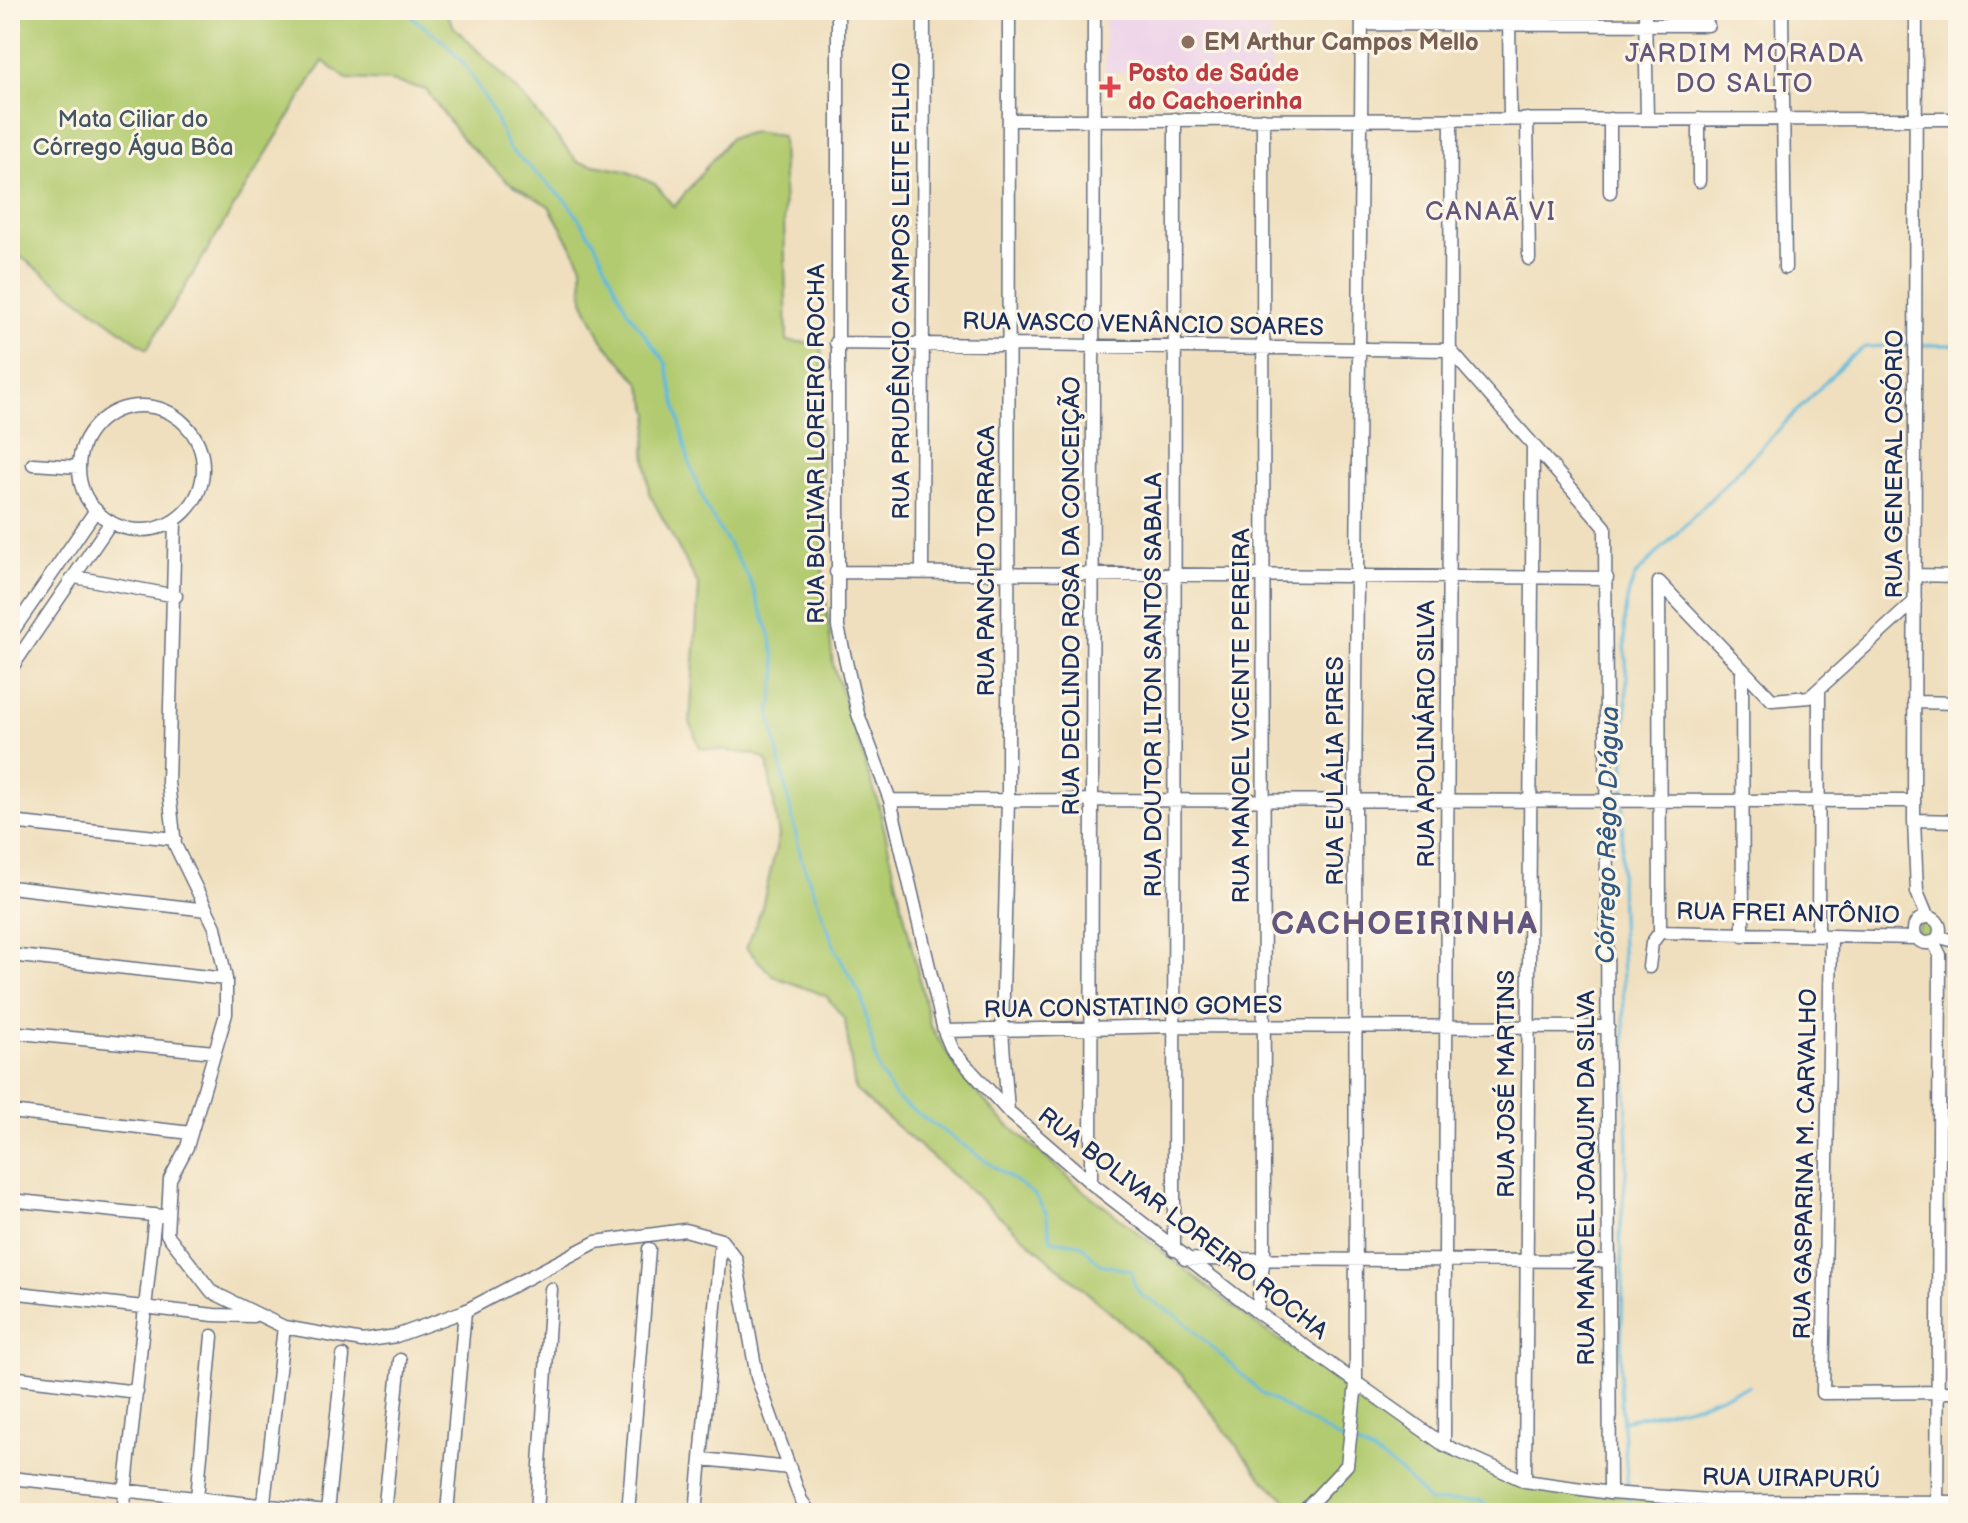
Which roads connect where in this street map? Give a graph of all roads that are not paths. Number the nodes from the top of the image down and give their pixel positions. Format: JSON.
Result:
{"nodes":[{"id":1,"x":838,"y":10,"type":"edge"},
{"id":2,"x":924,"y":10,"type":"edge"},
{"id":3,"x":1009,"y":10,"type":"edge"},
{"id":4,"x":1094,"y":10,"type":"edge"},
{"id":5,"x":1509,"y":10,"type":"edge"},
{"id":6,"x":1645,"y":10,"type":"edge"},
{"id":7,"x":1782,"y":10,"type":"edge"},
{"id":8,"x":1916,"y":10,"type":"edge"},
{"id":9,"x":1362,"y":17,"type":"edge"},
{"id":10,"x":1510,"y":24,"type":"junction"},
{"id":11,"x":1646,"y":25,"type":"junction"},
{"id":12,"x":1708,"y":25,"type":"dead end"},
{"id":13,"x":1175,"y":119,"type":"junction"},
{"id":14,"x":1263,"y":119,"type":"junction"},
{"id":15,"x":1360,"y":119,"type":"junction"},
{"id":16,"x":1451,"y":119,"type":"junction"},
{"id":17,"x":1510,"y":119,"type":"junction"},
{"id":18,"x":1527,"y":119,"type":"junction"},
{"id":19,"x":1610,"y":119,"type":"junction"},
{"id":20,"x":1647,"y":119,"type":"junction"},
{"id":21,"x":1699,"y":119,"type":"junction"},
{"id":22,"x":1783,"y":119,"type":"junction"},
{"id":23,"x":1958,"y":119,"type":"edge"},
{"id":24,"x":1009,"y":120,"type":"junction"},
{"id":25,"x":1094,"y":120,"type":"junction"},
{"id":26,"x":1916,"y":120,"type":"junction"},
{"id":27,"x":1699,"y":181,"type":"dead end"},
{"id":28,"x":1610,"y":192,"type":"dead end"},
{"id":29,"x":1529,"y":259,"type":"dead end"},
{"id":30,"x":1785,"y":268,"type":"dead end"},
{"id":31,"x":836,"y":343,"type":"junction"},
{"id":32,"x":923,"y":344,"type":"junction"},
{"id":33,"x":1008,"y":345,"type":"junction"},
{"id":34,"x":1093,"y":346,"type":"junction"},
{"id":35,"x":1175,"y":347,"type":"junction"},
{"id":36,"x":1263,"y":348,"type":"junction"},
{"id":37,"x":1359,"y":349,"type":"junction"},
{"id":38,"x":1450,"y":350,"type":"junction"},
{"id":39,"x":1533,"y":447,"type":"junction"},
{"id":40,"x":33,"y":464,"type":"dead end"},
{"id":41,"x":79,"y":467,"type":"junction"},
{"id":42,"x":96,"y":510,"type":"junction"},
{"id":43,"x":175,"y":521,"type":"junction"},
{"id":44,"x":111,"y":522,"type":"junction"},
{"id":45,"x":836,"y":572,"type":"junction"},
{"id":46,"x":922,"y":573,"type":"junction"},
{"id":47,"x":1008,"y":573,"type":"junction"},
{"id":48,"x":1093,"y":574,"type":"junction"},
{"id":49,"x":1175,"y":574,"type":"junction"},
{"id":50,"x":1263,"y":575,"type":"junction"},
{"id":51,"x":1915,"y":575,"type":"junction"},
{"id":52,"x":1358,"y":576,"type":"junction"},
{"id":53,"x":1449,"y":576,"type":"junction"},
{"id":54,"x":1958,"y":576,"type":"edge"},
{"id":55,"x":75,"y":577,"type":"junction"},
{"id":56,"x":1532,"y":577,"type":"junction"},
{"id":57,"x":1607,"y":578,"type":"junction"},
{"id":58,"x":176,"y":596,"type":"junction"},
{"id":59,"x":1915,"y":601,"type":"junction"},
{"id":60,"x":11,"y":634,"type":"edge"},
{"id":61,"x":29,"y":643,"type":"junction"},
{"id":62,"x":10,"y":670,"type":"edge"},
{"id":63,"x":1742,"y":672,"type":"junction"},
{"id":64,"x":1819,"y":690,"type":"junction"},
{"id":65,"x":1914,"y":702,"type":"junction"},
{"id":66,"x":1958,"y":703,"type":"edge"},
{"id":67,"x":890,"y":800,"type":"junction"},
{"id":68,"x":1008,"y":800,"type":"junction"},
{"id":69,"x":1093,"y":801,"type":"junction"},
{"id":70,"x":1175,"y":801,"type":"junction"},
{"id":71,"x":1263,"y":801,"type":"junction"},
{"id":72,"x":1355,"y":801,"type":"junction"},
{"id":73,"x":1447,"y":801,"type":"junction"},
{"id":74,"x":1530,"y":801,"type":"junction"},
{"id":75,"x":1611,"y":801,"type":"junction"},
{"id":76,"x":1660,"y":801,"type":"junction"},
{"id":77,"x":1819,"y":801,"type":"junction"},
{"id":78,"x":1914,"y":801,"type":"junction"},
{"id":79,"x":1743,"y":802,"type":"junction"},
{"id":80,"x":1914,"y":820,"type":"junction"},
{"id":81,"x":1958,"y":821,"type":"edge"},
{"id":82,"x":10,"y":822,"type":"edge"},
{"id":83,"x":175,"y":839,"type":"junction"},
{"id":84,"x":10,"y":887,"type":"edge"},
{"id":85,"x":207,"y":910,"type":"junction"},
{"id":86,"x":1927,"y":916,"type":"junction"},
{"id":87,"x":1660,"y":932,"type":"junction"},
{"id":88,"x":1743,"y":936,"type":"junction"},
{"id":89,"x":1825,"y":936,"type":"junction"},
{"id":90,"x":1915,"y":938,"type":"junction"},
{"id":91,"x":1937,"y":940,"type":"junction"},
{"id":92,"x":1958,"y":942,"type":"edge"},
{"id":93,"x":10,"y":955,"type":"edge"},
{"id":94,"x":1649,"y":967,"type":"dead end"},
{"id":95,"x":226,"y":979,"type":"junction"},
{"id":96,"x":1176,"y":1026,"type":"junction"},
{"id":97,"x":1263,"y":1026,"type":"junction"},
{"id":98,"x":1357,"y":1026,"type":"junction"},
{"id":99,"x":1090,"y":1027,"type":"junction"},
{"id":100,"x":1446,"y":1027,"type":"junction"},
{"id":101,"x":1528,"y":1027,"type":"junction"},
{"id":102,"x":1608,"y":1027,"type":"junction"},
{"id":103,"x":944,"y":1031,"type":"junction"},
{"id":104,"x":1002,"y":1031,"type":"junction"},
{"id":105,"x":10,"y":1032,"type":"edge"},
{"id":106,"x":214,"y":1052,"type":"junction"},
{"id":107,"x":1008,"y":1111,"type":"junction"},
{"id":108,"x":10,"y":1112,"type":"edge"},
{"id":109,"x":191,"y":1133,"type":"junction"},
{"id":110,"x":1091,"y":1183,"type":"junction"},
{"id":111,"x":10,"y":1200,"type":"edge"},
{"id":112,"x":160,"y":1216,"type":"junction"},
{"id":113,"x":721,"y":1240,"type":"junction"},
{"id":114,"x":649,"y":1249,"type":"dead end"},
{"id":115,"x":1174,"y":1250,"type":"junction"},
{"id":116,"x":1264,"y":1256,"type":"junction"},
{"id":117,"x":1356,"y":1257,"type":"junction"},
{"id":118,"x":1185,"y":1259,"type":"junction"},
{"id":119,"x":1445,"y":1259,"type":"junction"},
{"id":120,"x":1526,"y":1260,"type":"junction"},
{"id":121,"x":1608,"y":1261,"type":"junction"},
{"id":122,"x":551,"y":1289,"type":"dead end"},
{"id":123,"x":10,"y":1292,"type":"edge"},
{"id":124,"x":147,"y":1308,"type":"junction"},
{"id":125,"x":465,"y":1311,"type":"junction"},
{"id":126,"x":1257,"y":1312,"type":"junction"},
{"id":127,"x":256,"y":1316,"type":"junction"},
{"id":128,"x":284,"y":1327,"type":"junction"},
{"id":129,"x":212,"y":1336,"type":"dead end"},
{"id":130,"x":343,"y":1356,"type":"dead end"},
{"id":131,"x":400,"y":1360,"type":"dead end"},
{"id":132,"x":10,"y":1377,"type":"edge"},
{"id":133,"x":1356,"y":1384,"type":"junction"},
{"id":134,"x":137,"y":1392,"type":"junction"},
{"id":135,"x":1958,"y":1392,"type":"edge"},
{"id":136,"x":1939,"y":1393,"type":"junction"},
{"id":137,"x":1444,"y":1445,"type":"junction"},
{"id":138,"x":702,"y":1459,"type":"junction"},
{"id":139,"x":790,"y":1468,"type":"junction"},
{"id":140,"x":10,"y":1478,"type":"edge"},
{"id":141,"x":1525,"y":1481,"type":"junction"},
{"id":142,"x":126,"y":1490,"type":"junction"},
{"id":143,"x":1616,"y":1494,"type":"junction"},
{"id":144,"x":197,"y":1498,"type":"junction"},
{"id":145,"x":1958,"y":1502,"type":"edge"},
{"id":146,"x":1723,"y":1507,"type":"edge"},
{"id":147,"x":1937,"y":1507,"type":"edge"},
{"id":148,"x":263,"y":1509,"type":"edge"},
{"id":149,"x":327,"y":1512,"type":"edge"},
{"id":150,"x":123,"y":1513,"type":"edge"},
{"id":151,"x":335,"y":1513,"type":"edge"},
{"id":152,"x":384,"y":1513,"type":"edge"},
{"id":153,"x":447,"y":1513,"type":"edge"},
{"id":154,"x":537,"y":1513,"type":"edge"},
{"id":155,"x":628,"y":1513,"type":"edge"},
{"id":156,"x":696,"y":1513,"type":"edge"},
{"id":157,"x":810,"y":1513,"type":"edge"},
{"id":158,"x":1302,"y":1513,"type":"edge"}],
"edges":[{"from":1,"to":31,"type":"street","name":"RUA BOLIVAR LOREIRO ROCHA"},
{"from":2,"to":32,"type":"street","name":"RUA PRUDÊNCIO CAMPOS LEITE FILHO"},
{"from":3,"to":24,"type":"street","name":"RUA PANCHO TORRACA"},
{"from":4,"to":25,"type":"street","name":"RUA DEOLINDO ROSA DA CONCEIÇÃO"},
{"from":5,"to":10,"type":"street"},
{"from":6,"to":11,"type":"street"},
{"from":7,"to":22,"type":"street"},
{"from":8,"to":26,"type":"street","name":"RUA GENERAL OSÓRIO"},
{"from":9,"to":10,"type":"street"},
{"from":9,"to":15,"type":"street","name":"RUA EULÁLIA PIRES"},
{"from":10,"to":11,"type":"street"},
{"from":10,"to":17,"type":"street"},
{"from":11,"to":12,"type":"street"},
{"from":11,"to":20,"type":"street"},
{"from":13,"to":14,"type":"street"},
{"from":13,"to":25,"type":"street"},
{"from":13,"to":35,"type":"street","name":"RUA DOUTOR ILTON SANTOS SABALA"},
{"from":14,"to":15,"type":"street"},
{"from":14,"to":36,"type":"street","name":"RUA MANOEL VICENTE PEREIRA"},
{"from":15,"to":16,"type":"street"},
{"from":15,"to":37,"type":"street","name":"RUA EULÁLIA PIRES"},
{"from":16,"to":17,"type":"street"},
{"from":16,"to":38,"type":"street","name":"RUA APOLINÁRIO SILVA"},
{"from":17,"to":18,"type":"street"},
{"from":18,"to":19,"type":"street"},
{"from":18,"to":29,"type":"street"},
{"from":19,"to":20,"type":"street"},
{"from":19,"to":28,"type":"street"},
{"from":20,"to":21,"type":"street"},
{"from":21,"to":22,"type":"street"},
{"from":21,"to":27,"type":"street"},
{"from":22,"to":26,"type":"street"},
{"from":22,"to":30,"type":"street"},
{"from":23,"to":26,"type":"street"},
{"from":24,"to":25,"type":"street"},
{"from":24,"to":33,"type":"street","name":"RUA PANCHO TORRACA"},
{"from":25,"to":34,"type":"street","name":"RUA DEOLINDO ROSA DA CONCEIÇÃO"},
{"from":26,"to":51,"type":"street","name":"RUA GENERAL OSÓRIO"},
{"from":31,"to":32,"type":"street","name":"RUA VASCO VENÂNCIO SOARES"},
{"from":31,"to":45,"type":"street","name":"RUA BOLIVAR LOREIRO ROCHA"},
{"from":32,"to":33,"type":"street","name":"RUA VASCO VENÂNCIO SOARES"},
{"from":32,"to":46,"type":"street","name":"RUA PRUDÊNCIO CAMPOS LEITE FILHO"},
{"from":33,"to":34,"type":"street","name":"RUA VASCO VENÂNCIO SOARES"},
{"from":33,"to":47,"type":"street","name":"RUA PANCHO TORRACA"},
{"from":34,"to":35,"type":"street","name":"RUA VASCO VENÂNCIO SOARES"},
{"from":34,"to":48,"type":"street","name":"RUA DEOLINDO ROSA DA CONCEIÇÃO"},
{"from":35,"to":36,"type":"street","name":"RUA VASCO VENÂNCIO SOARES"},
{"from":35,"to":49,"type":"street","name":"RUA DOUTOR ILTON SANTOS SABALA"},
{"from":36,"to":37,"type":"street","name":"RUA VASCO VENÂNCIO SOARES"},
{"from":36,"to":50,"type":"street","name":"RUA MANOEL VICENTE PEREIRA"},
{"from":37,"to":38,"type":"street","name":"RUA VASCO VENÂNCIO SOARES"},
{"from":37,"to":52,"type":"street","name":"RUA EULÁLIA PIRES"},
{"from":38,"to":39,"type":"street"},
{"from":38,"to":53,"type":"street","name":"RUA APOLINÁRIO SILVA"},
{"from":39,"to":56,"type":"street","name":"RUA JOSÉ MARTINS"},
{"from":39,"to":57,"type":"street","name":"RUA MANOEL JOAQUIM DA SILVA"},
{"from":40,"to":41,"type":"street"},
{"from":41,"to":42,"type":"street"},
{"from":41,"to":43,"type":"street"},
{"from":42,"to":44,"type":"street"},
{"from":42,"to":60,"type":"street"},
{"from":43,"to":44,"type":"street"},
{"from":43,"to":58,"type":"street"},
{"from":44,"to":55,"type":"street"},
{"from":45,"to":46,"type":"street"},
{"from":45,"to":67,"type":"street","name":"RUA BOLIVAR LOREIRO ROCHA"},
{"from":46,"to":47,"type":"street"},
{"from":47,"to":48,"type":"street"},
{"from":47,"to":68,"type":"street","name":"RUA PANCHO TORRACA"},
{"from":48,"to":49,"type":"street"},
{"from":48,"to":69,"type":"street","name":"RUA DEOLINDO ROSA DA CONCEIÇÃO"},
{"from":49,"to":50,"type":"street"},
{"from":49,"to":70,"type":"street","name":"RUA DOUTOR ILTON SANTOS SABALA"},
{"from":50,"to":52,"type":"street"},
{"from":50,"to":71,"type":"street","name":"RUA MANOEL VICENTE PEREIRA"},
{"from":51,"to":54,"type":"street"},
{"from":51,"to":59,"type":"street","name":"RUA GENERAL OSÓRIO"},
{"from":52,"to":53,"type":"street"},
{"from":52,"to":72,"type":"street","name":"RUA EULÁLIA PIRES"},
{"from":53,"to":56,"type":"street"},
{"from":53,"to":73,"type":"street","name":"RUA APOLINÁRIO SILVA"},
{"from":55,"to":58,"type":"street"},
{"from":55,"to":61,"type":"street"},
{"from":56,"to":57,"type":"street"},
{"from":56,"to":74,"type":"street","name":"RUA JOSÉ MARTINS"},
{"from":57,"to":75,"type":"street","name":"RUA MANOEL JOAQUIM DA SILVA"},
{"from":58,"to":83,"type":"street"},
{"from":59,"to":64,"type":"street"},
{"from":59,"to":65,"type":"street","name":"RUA GENERAL OSÓRIO"},
{"from":60,"to":61,"type":"street"},
{"from":61,"to":62,"type":"street"},
{"from":63,"to":64,"type":"street"},
{"from":63,"to":76,"type":"street"},
{"from":63,"to":79,"type":"street"},
{"from":64,"to":77,"type":"street","name":"RUA GASPARINA M. CARVALHO"},
{"from":65,"to":66,"type":"street"},
{"from":65,"to":78,"type":"street","name":"RUA GENERAL OSÓRIO"},
{"from":67,"to":68,"type":"street"},
{"from":67,"to":103,"type":"street","name":"RUA BOLIVAR LOREIRO ROCHA"},
{"from":68,"to":69,"type":"street"},
{"from":68,"to":104,"type":"street","name":"RUA PANCHO TORRACA"},
{"from":69,"to":70,"type":"street"},
{"from":69,"to":99,"type":"street","name":"RUA DEOLINDO ROSA DA CONCEIÇÃO"},
{"from":70,"to":71,"type":"street"},
{"from":70,"to":96,"type":"street","name":"RUA DOUTOR ILTON SANTOS SABALA"},
{"from":71,"to":72,"type":"street"},
{"from":71,"to":97,"type":"street","name":"RUA MANOEL VICENTE PEREIRA"},
{"from":72,"to":73,"type":"street"},
{"from":72,"to":98,"type":"street","name":"RUA EULÁLIA PIRES"},
{"from":73,"to":74,"type":"street"},
{"from":73,"to":100,"type":"street","name":"RUA APOLINÁRIO SILVA"},
{"from":74,"to":75,"type":"street"},
{"from":74,"to":101,"type":"street","name":"RUA JOSÉ MARTINS"},
{"from":75,"to":76,"type":"street"},
{"from":75,"to":102,"type":"street","name":"RUA MANOEL JOAQUIM DA SILVA"},
{"from":76,"to":79,"type":"street"},
{"from":76,"to":87,"type":"street"},
{"from":77,"to":78,"type":"street"},
{"from":77,"to":79,"type":"street"},
{"from":77,"to":89,"type":"street","name":"RUA GASPARINA M. CARVALHO"},
{"from":78,"to":80,"type":"street","name":"RUA GENERAL OSÓRIO"},
{"from":79,"to":88,"type":"street"},
{"from":80,"to":81,"type":"street"},
{"from":80,"to":86,"type":"street","name":"RUA GENERAL OSÓRIO"},
{"from":82,"to":83,"type":"street"},
{"from":83,"to":85,"type":"street"},
{"from":84,"to":85,"type":"street"},
{"from":85,"to":95,"type":"street"},
{"from":86,"to":90,"type":"street"},
{"from":86,"to":91,"type":"street","name":"RUA GENERAL OSÓRIO"},
{"from":87,"to":88,"type":"street","name":"RUA FREI ANTÔNIO"},
{"from":87,"to":94,"type":"street"},
{"from":88,"to":89,"type":"street","name":"RUA FREI ANTÔNIO"},
{"from":89,"to":90,"type":"street","name":"RUA FREI ANTÔNIO"},
{"from":89,"to":136,"type":"street","name":"RUA GASPARINA M. CARVALHO"},
{"from":90,"to":91,"type":"street","name":"RUA FREI ANTÔNIO"},
{"from":91,"to":92,"type":"street"},
{"from":91,"to":136,"type":"street"},
{"from":93,"to":95,"type":"street"},
{"from":95,"to":106,"type":"street"},
{"from":96,"to":97,"type":"street","name":"RUA CONSTATINO GOMES"},
{"from":96,"to":99,"type":"street","name":"RUA CONSTATINO GOMES"},
{"from":96,"to":115,"type":"street","name":"RUA DOUTOR ILTON SANTOS SABALA"},
{"from":97,"to":98,"type":"street","name":"RUA CONSTATINO GOMES"},
{"from":97,"to":116,"type":"street","name":"RUA MANOEL VICENTE PEREIRA"},
{"from":98,"to":100,"type":"street"},
{"from":98,"to":117,"type":"street","name":"RUA EULÁLIA PIRES"},
{"from":99,"to":104,"type":"street","name":"RUA CONSTATINO GOMES"},
{"from":99,"to":110,"type":"street","name":"RUA DEOLINDO ROSA DA CONCEIÇÃO"},
{"from":100,"to":101,"type":"street"},
{"from":100,"to":119,"type":"street","name":"RUA APOLINÁRIO SILVA"},
{"from":101,"to":102,"type":"street"},
{"from":101,"to":120,"type":"street","name":"RUA JOSÉ MARTINS"},
{"from":102,"to":121,"type":"street","name":"RUA MANOEL JOAQUIM DA SILVA"},
{"from":103,"to":104,"type":"street","name":"RUA CONSTATINO GOMES"},
{"from":103,"to":107,"type":"street","name":"RUA BOLIVAR LOREIRO ROCHA"},
{"from":104,"to":107,"type":"street","name":"RUA PANCHO TORRACA"},
{"from":105,"to":106,"type":"street"},
{"from":106,"to":109,"type":"street"},
{"from":107,"to":110,"type":"street","name":"RUA BOLIVAR LOREIRO ROCHA"},
{"from":108,"to":109,"type":"street"},
{"from":109,"to":112,"type":"street"},
{"from":110,"to":115,"type":"street","name":"RUA BOLIVAR LOREIRO ROCHA"},
{"from":111,"to":112,"type":"street"},
{"from":112,"to":124,"type":"street"},
{"from":112,"to":127,"type":"street"},
{"from":113,"to":125,"type":"street"},
{"from":113,"to":138,"type":"street"},
{"from":113,"to":139,"type":"street"},
{"from":114,"to":155,"type":"street"},
{"from":115,"to":118,"type":"street","name":"RUA BOLIVAR LOREIRO ROCHA"},
{"from":116,"to":117,"type":"street"},
{"from":116,"to":118,"type":"street"},
{"from":116,"to":126,"type":"street","name":"RUA MANOEL VICENTE PEREIRA"},
{"from":117,"to":119,"type":"street"},
{"from":117,"to":133,"type":"street","name":"RUA EULÁLIA PIRES"},
{"from":118,"to":126,"type":"street","name":"RUA BOLIVAR LOREIRO ROCHA"},
{"from":119,"to":120,"type":"street"},
{"from":119,"to":137,"type":"street","name":"RUA APOLINÁRIO SILVA"},
{"from":120,"to":121,"type":"street"},
{"from":120,"to":141,"type":"street","name":"RUA JOSÉ MARTINS"},
{"from":121,"to":143,"type":"street","name":"RUA MANOEL JOAQUIM DA SILVA"},
{"from":122,"to":154,"type":"street"},
{"from":123,"to":124,"type":"street"},
{"from":124,"to":127,"type":"street"},
{"from":124,"to":134,"type":"street"},
{"from":125,"to":128,"type":"street"},
{"from":125,"to":153,"type":"street"},
{"from":126,"to":133,"type":"street","name":"RUA BOLIVAR LOREIRO ROCHA"},
{"from":127,"to":128,"type":"street"},
{"from":128,"to":148,"type":"street"},
{"from":129,"to":144,"type":"street"},
{"from":130,"to":149,"type":"street"},
{"from":131,"to":152,"type":"street"},
{"from":132,"to":134,"type":"street"},
{"from":133,"to":137,"type":"street","name":"RUA BOLIVAR LOREIRO ROCHA"},
{"from":133,"to":158,"type":"street","name":"RUA EULÁLIA PIRES"},
{"from":134,"to":142,"type":"street"},
{"from":135,"to":136,"type":"street"},
{"from":136,"to":147,"type":"street"},
{"from":137,"to":141,"type":"street","name":"RUA BOLIVAR LOREIRO ROCHA"},
{"from":138,"to":139,"type":"street"},
{"from":138,"to":156,"type":"street"},
{"from":139,"to":157,"type":"street"},
{"from":140,"to":142,"type":"street"},
{"from":141,"to":143,"type":"street","name":"RUA BOLIVAR LOREIRO ROCHA"},
{"from":142,"to":144,"type":"street"},
{"from":142,"to":150,"type":"street"},
{"from":143,"to":146,"type":"street","name":"RUA UIRAPURÚ"},
{"from":144,"to":148,"type":"street"},
{"from":145,"to":147,"type":"street","name":"RUA UIRAPURÚ"},
{"from":146,"to":147,"type":"street","name":"RUA UIRAPURÚ"},
{"from":148,"to":149,"type":"street"},
{"from":149,"to":151,"type":"street"}]}
